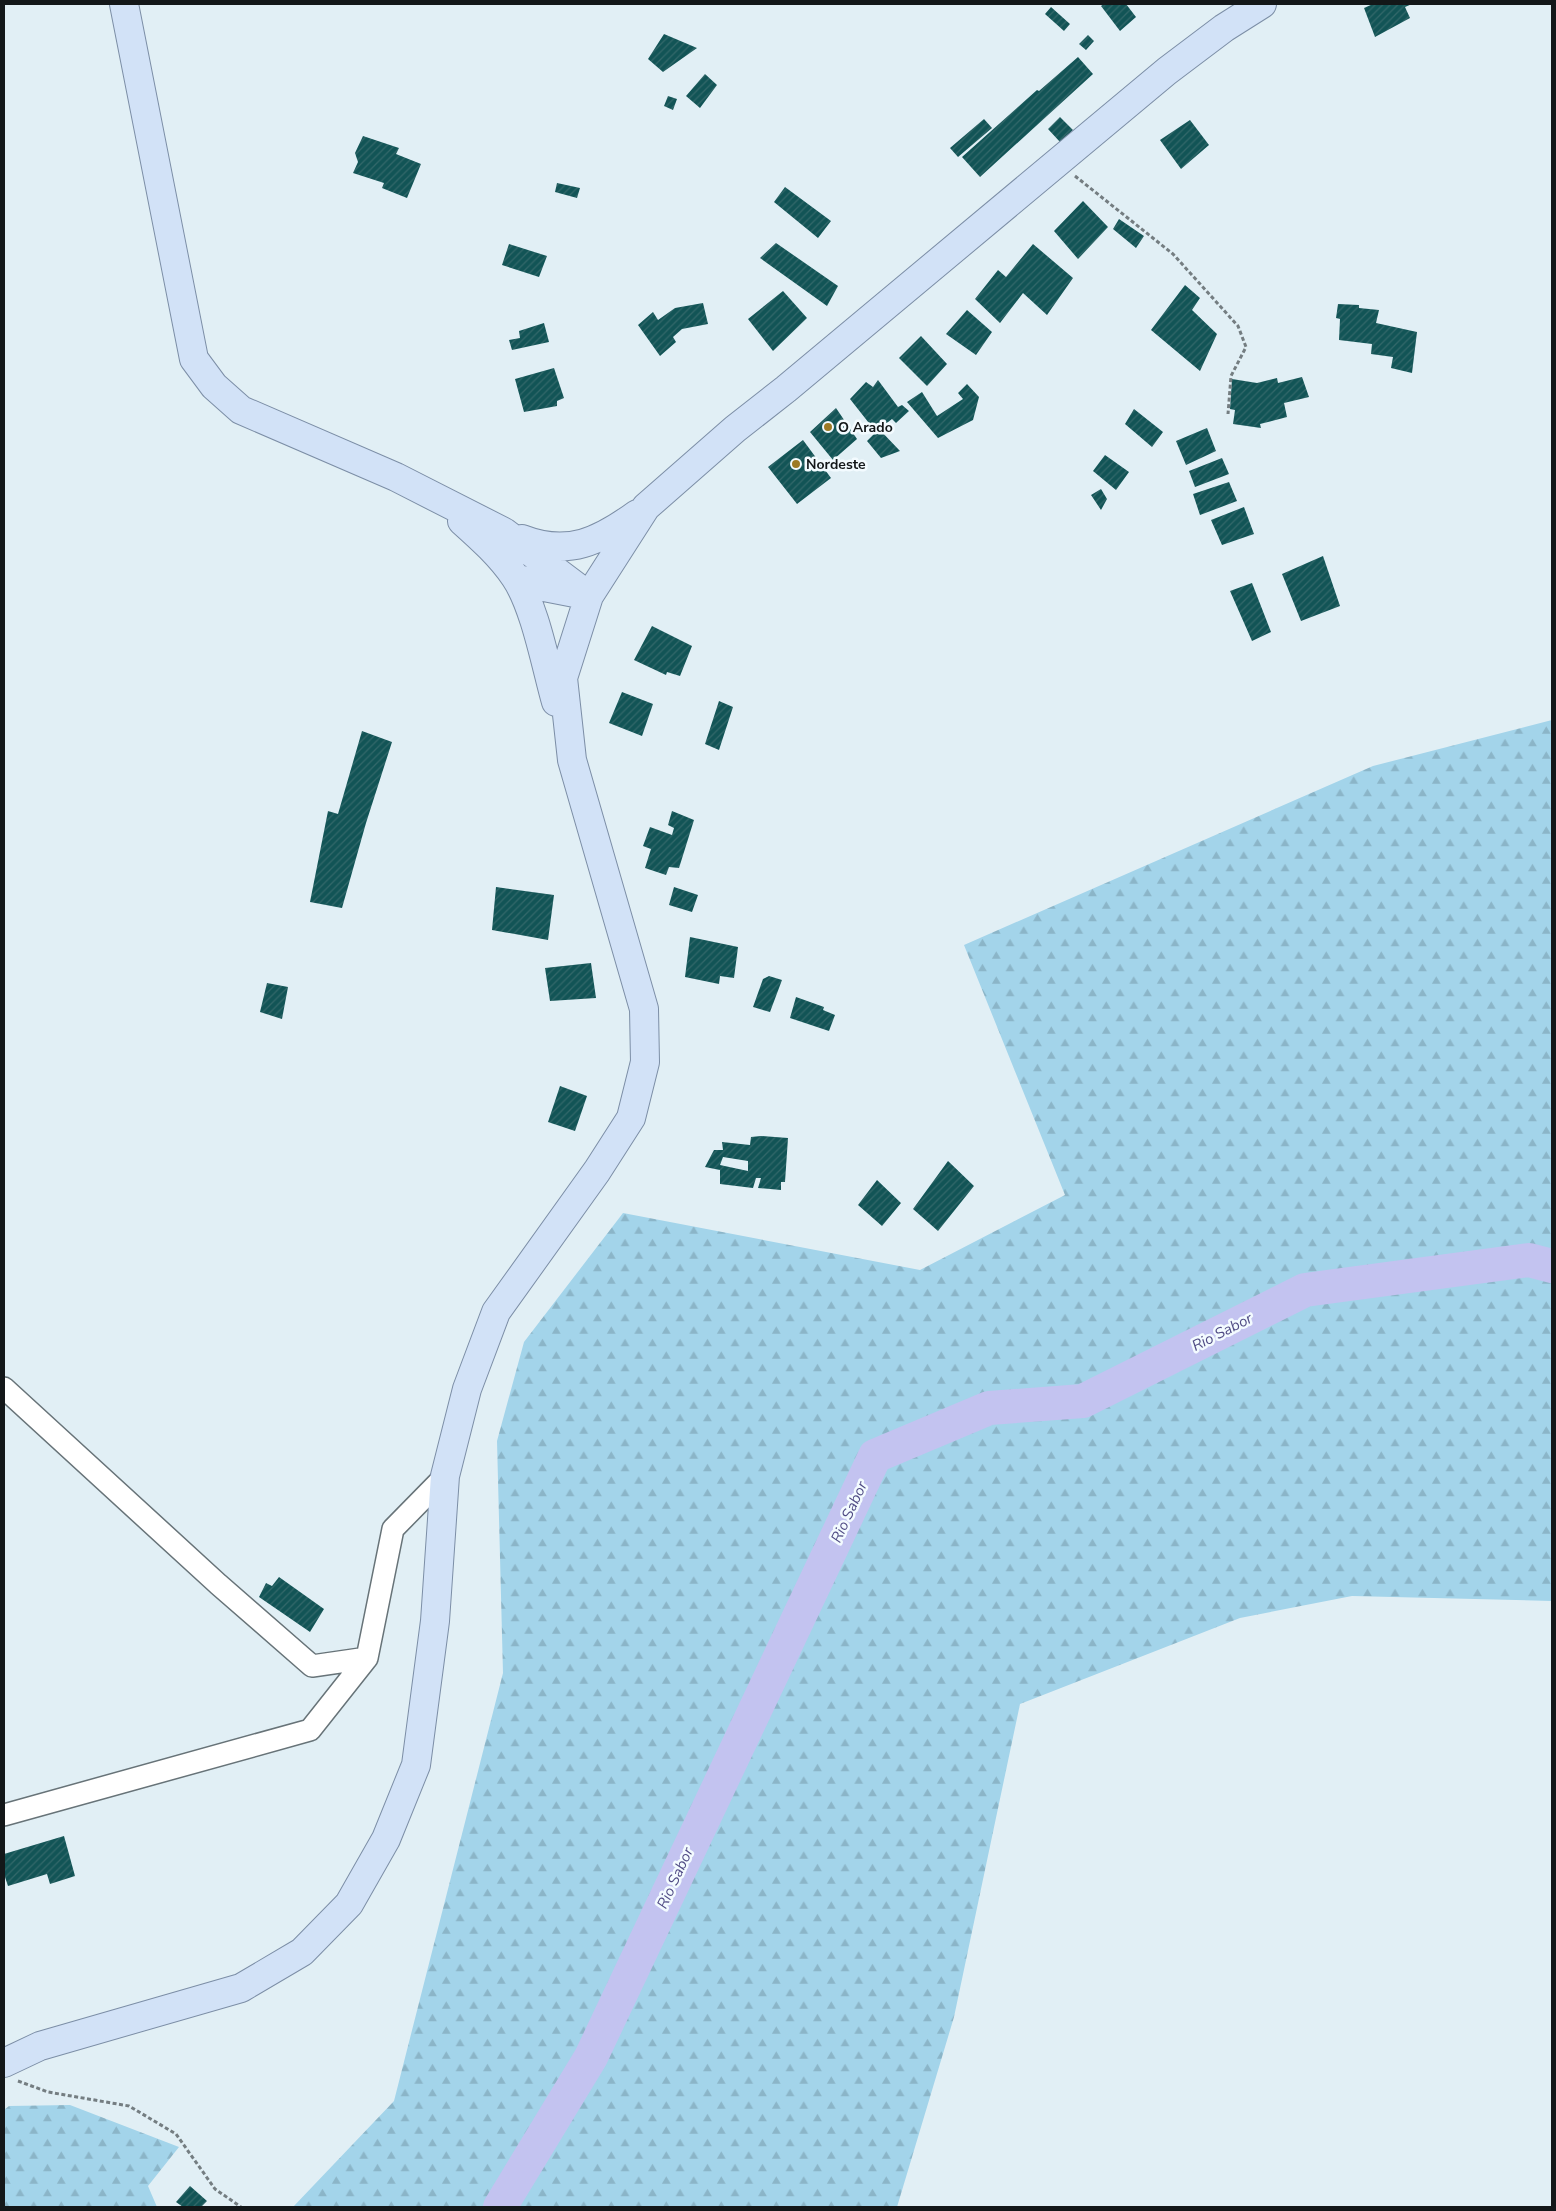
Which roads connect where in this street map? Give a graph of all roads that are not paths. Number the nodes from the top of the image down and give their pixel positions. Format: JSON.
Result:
{"nodes":[{"id":1,"x":124,"y":4,"type":"edge"},
{"id":2,"x":1262,"y":4,"type":"edge"},
{"id":3,"x":417,"y":487,"type":"junction"},
{"id":4,"x":646,"y":507,"type":"junction"},
{"id":5,"x":504,"y":532,"type":"junction"},
{"id":6,"x":516,"y":578,"type":"junction"},
{"id":7,"x":589,"y":596,"type":"junction"},
{"id":8,"x":572,"y":760,"type":"junction"},
{"id":9,"x":4,"y":1388,"type":"edge"},
{"id":10,"x":445,"y":1476,"type":"junction"},
{"id":11,"x":367,"y":1658,"type":"junction"},
{"id":12,"x":4,"y":1815,"type":"edge"},
{"id":13,"x":8,"y":2071,"type":"edge"}],
"edges":[{"from":1,"to":3,"type":"main road"},
{"from":2,"to":4,"type":"main road"},
{"from":3,"to":5,"type":"main road"},
{"from":3,"to":6,"type":"main road"},
{"from":4,"to":5,"type":"main road"},
{"from":4,"to":7,"type":"main road"},
{"from":5,"to":7,"type":"main road"},
{"from":6,"to":7,"type":"main road"},
{"from":6,"to":8,"type":"main road"},
{"from":7,"to":8,"type":"main road"},
{"from":8,"to":10,"type":"main road"},
{"from":9,"to":11,"type":"street"},
{"from":10,"to":11,"type":"street"},
{"from":10,"to":13,"type":"main road"},
{"from":11,"to":12,"type":"street"}]}
